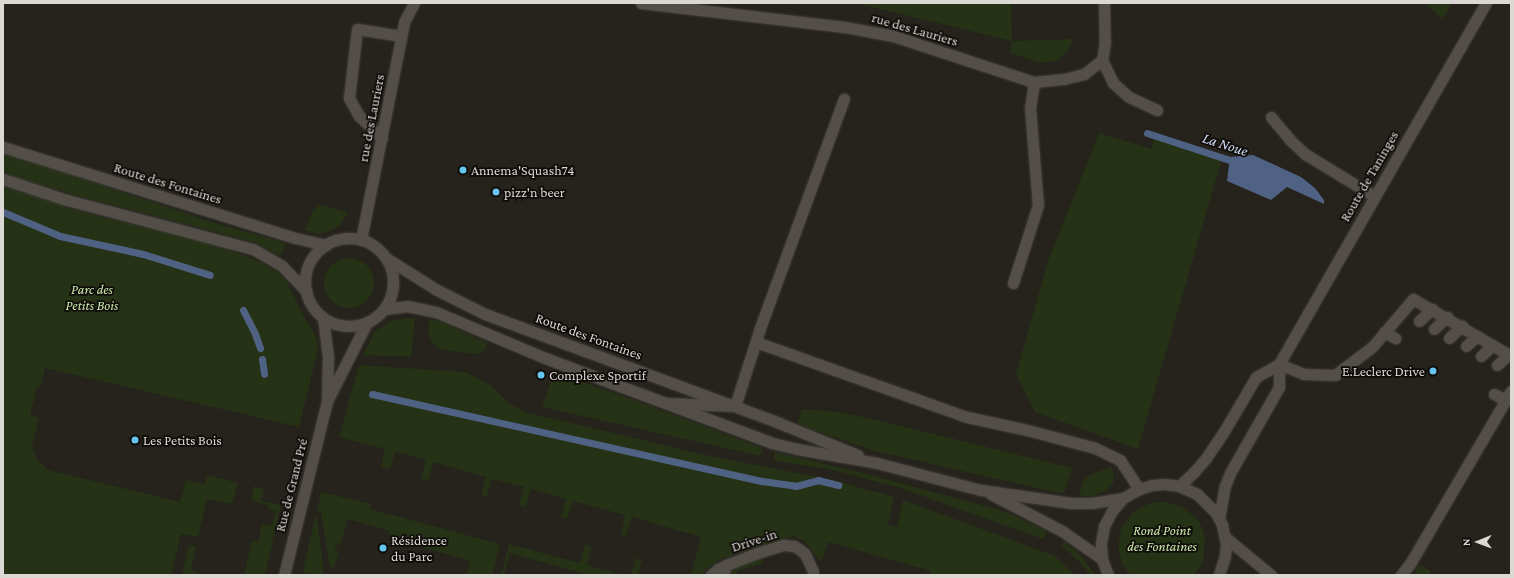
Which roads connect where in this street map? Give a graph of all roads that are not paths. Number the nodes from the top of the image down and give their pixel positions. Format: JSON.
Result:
{"nodes":[{"id":1,"x":414,"y":3,"type":"edge"},
{"id":2,"x":641,"y":3,"type":"edge"},
{"id":3,"x":1104,"y":3,"type":"edge"},
{"id":4,"x":1486,"y":3,"type":"edge"},
{"id":5,"x":401,"y":36,"type":"junction"},
{"id":6,"x":1102,"y":60,"type":"junction"},
{"id":7,"x":1034,"y":82,"type":"junction"},
{"id":8,"x":844,"y":99,"type":"dead end"},
{"id":9,"x":1157,"y":110,"type":"dead end"},
{"id":10,"x":1271,"y":117,"type":"dead end"},
{"id":11,"x":382,"y":138,"type":"junction"},
{"id":12,"x":3,"y":147,"type":"edge"},
{"id":13,"x":3,"y":179,"type":"edge"},
{"id":14,"x":1374,"y":196,"type":"junction"},
{"id":15,"x":361,"y":240,"type":"junction"},
{"id":16,"x":326,"y":245,"type":"junction"},
{"id":17,"x":386,"y":258,"type":"junction"},
{"id":18,"x":1013,"y":283,"type":"dead end"},
{"id":19,"x":306,"y":291,"type":"junction"},
{"id":20,"x":384,"y":308,"type":"junction"},
{"id":21,"x":1432,"y":309,"type":"junction"},
{"id":22,"x":323,"y":317,"type":"junction"},
{"id":23,"x":1447,"y":317,"type":"junction"},
{"id":24,"x":1419,"y":321,"type":"dead end"},
{"id":25,"x":367,"y":322,"type":"junction"},
{"id":26,"x":1462,"y":326,"type":"junction"},
{"id":27,"x":1434,"y":329,"type":"dead end"},
{"id":28,"x":1384,"y":332,"type":"junction"},
{"id":29,"x":1477,"y":336,"type":"junction"},
{"id":30,"x":1395,"y":338,"type":"dead end"},
{"id":31,"x":1449,"y":338,"type":"dead end"},
{"id":32,"x":756,"y":342,"type":"junction"},
{"id":33,"x":1493,"y":345,"type":"junction"},
{"id":34,"x":1466,"y":346,"type":"dead end"},
{"id":35,"x":1481,"y":356,"type":"dead end"},
{"id":36,"x":1510,"y":356,"type":"edge"},
{"id":37,"x":1279,"y":364,"type":"junction"},
{"id":38,"x":1497,"y":365,"type":"dead end"},
{"id":39,"x":1494,"y":394,"type":"dead end"},
{"id":40,"x":1508,"y":395,"type":"edge"},
{"id":41,"x":327,"y":401,"type":"junction"},
{"id":42,"x":666,"y":403,"type":"junction"},
{"id":43,"x":735,"y":406,"type":"junction"},
{"id":44,"x":877,"y":463,"type":"junction"},
{"id":45,"x":1179,"y":486,"type":"junction"},
{"id":46,"x":1139,"y":489,"type":"junction"},
{"id":47,"x":981,"y":490,"type":"junction"},
{"id":48,"x":1123,"y":498,"type":"junction"},
{"id":49,"x":1219,"y":519,"type":"junction"},
{"id":50,"x":1225,"y":537,"type":"junction"},
{"id":51,"x":1102,"y":560,"type":"junction"},
{"id":52,"x":724,"y":570,"type":"edge"},
{"id":53,"x":814,"y":571,"type":"dead end"},
{"id":54,"x":284,"y":575,"type":"edge"},
{"id":55,"x":711,"y":575,"type":"edge"},
{"id":56,"x":1108,"y":575,"type":"edge"},
{"id":57,"x":1219,"y":575,"type":"edge"},
{"id":58,"x":1271,"y":575,"type":"edge"},
{"id":59,"x":1401,"y":575,"type":"edge"}],
"edges":[{"from":1,"to":5,"type":"street","name":"rue des Lauriers"},
{"from":2,"to":7,"type":"street","name":"rue des Lauriers"},
{"from":3,"to":6,"type":"street"},
{"from":4,"to":14,"type":"street","name":"Route de Taninges"},
{"from":5,"to":11,"type":"street","name":"rue des Lauriers"},
{"from":5,"to":11,"type":"street"},
{"from":6,"to":7,"type":"street"},
{"from":6,"to":9,"type":"street"},
{"from":7,"to":18,"type":"street"},
{"from":8,"to":32,"type":"street"},
{"from":10,"to":14,"type":"street"},
{"from":11,"to":15,"type":"street","name":"rue des Lauriers"},
{"from":12,"to":16,"type":"street","name":"Route des Fontaines"},
{"from":13,"to":19,"type":"street"},
{"from":14,"to":37,"type":"street","name":"Route de Taninges"},
{"from":15,"to":16,"type":"street"},
{"from":15,"to":17,"type":"street"},
{"from":16,"to":19,"type":"street"},
{"from":17,"to":20,"type":"street"},
{"from":17,"to":43,"type":"street","name":"Route des Fontaines"},
{"from":19,"to":22,"type":"street"},
{"from":20,"to":25,"type":"street"},
{"from":20,"to":42,"type":"street","name":"Route des Fontaines"},
{"from":21,"to":23,"type":"street"},
{"from":21,"to":24,"type":"street"},
{"from":21,"to":28,"type":"street"},
{"from":22,"to":25,"type":"street"},
{"from":22,"to":41,"type":"street","name":"Rue de Grand Pré"},
{"from":23,"to":26,"type":"street"},
{"from":23,"to":27,"type":"street"},
{"from":25,"to":41,"type":"street","name":"Rue de Grand Pré"},
{"from":26,"to":29,"type":"street"},
{"from":26,"to":31,"type":"street"},
{"from":28,"to":30,"type":"street"},
{"from":28,"to":37,"type":"street"},
{"from":29,"to":33,"type":"street"},
{"from":29,"to":34,"type":"street"},
{"from":32,"to":43,"type":"street"},
{"from":32,"to":46,"type":"street"},
{"from":33,"to":35,"type":"street"},
{"from":33,"to":36,"type":"street"},
{"from":36,"to":38,"type":"street"},
{"from":37,"to":45,"type":"street"},
{"from":37,"to":49,"type":"street","name":"Route de Taninges"},
{"from":39,"to":40,"type":"street"},
{"from":40,"to":59,"type":"street"},
{"from":41,"to":54,"type":"street","name":"Rue de Grand Pré"},
{"from":42,"to":43,"type":"street"},
{"from":42,"to":44,"type":"street","name":"Route des Fontaines"},
{"from":43,"to":44,"type":"street","name":"Route des Fontaines"},
{"from":44,"to":47,"type":"street","name":"Route des Fontaines"},
{"from":45,"to":46,"type":"street"},
{"from":45,"to":49,"type":"street"},
{"from":46,"to":48,"type":"street"},
{"from":47,"to":48,"type":"street","name":"Route des Fontaines"},
{"from":47,"to":51,"type":"street","name":"Route des Fontaines"},
{"from":48,"to":51,"type":"street"},
{"from":49,"to":50,"type":"street"},
{"from":50,"to":57,"type":"street"},
{"from":50,"to":58,"type":"street"},
{"from":51,"to":56,"type":"street"},
{"from":52,"to":53,"type":"street","name":"Drive-in"},
{"from":52,"to":55,"type":"street","name":"Drive-in"}]}
